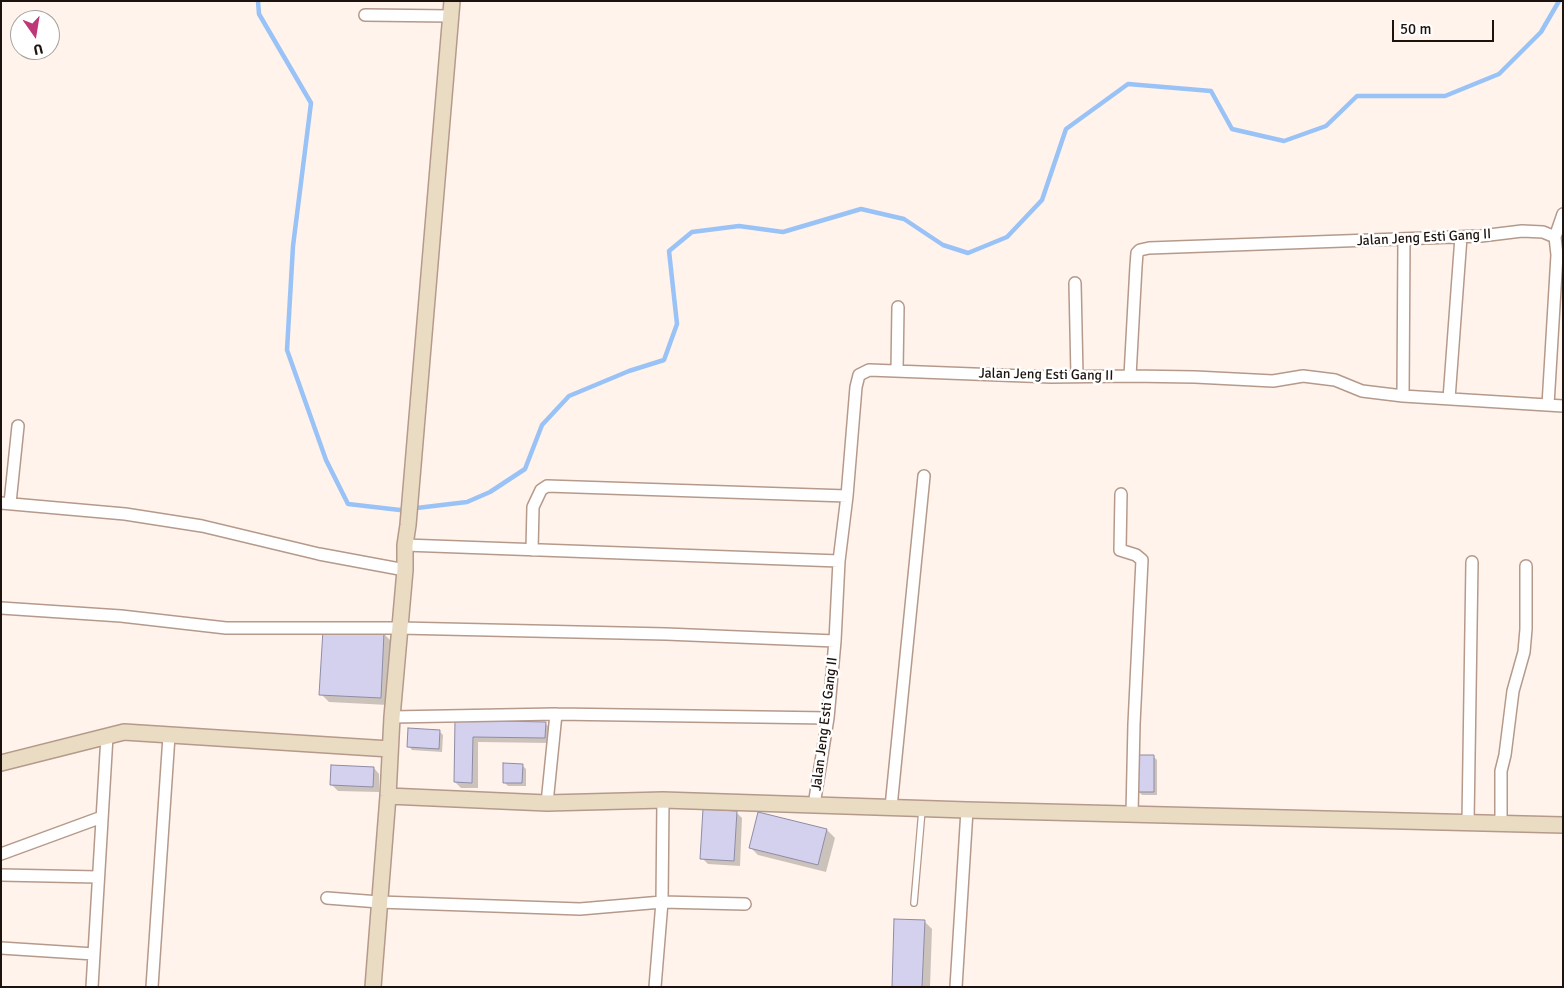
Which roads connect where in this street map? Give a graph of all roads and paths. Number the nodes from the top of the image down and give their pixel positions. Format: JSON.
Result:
{"nodes":[{"id":1,"x":452,"y":8,"type":"edge"},
{"id":2,"x":365,"y":15,"type":"dead end"},
{"id":3,"x":1563,"y":214,"type":"edge"},
{"id":4,"x":1461,"y":236,"type":"junction"},
{"id":5,"x":1555,"y":237,"type":"junction"},
{"id":6,"x":1404,"y":239,"type":"junction"},
{"id":7,"x":1075,"y":283,"type":"dead end"},
{"id":8,"x":1559,"y":284,"type":"edge"},
{"id":9,"x":898,"y":307,"type":"dead end"},
{"id":10,"x":897,"y":371,"type":"junction"},
{"id":11,"x":1077,"y":376,"type":"junction"},
{"id":12,"x":1130,"y":376,"type":"junction"},
{"id":13,"x":1403,"y":396,"type":"junction"},
{"id":14,"x":1449,"y":399,"type":"junction"},
{"id":15,"x":1548,"y":405,"type":"junction"},
{"id":16,"x":1563,"y":406,"type":"edge"},
{"id":17,"x":18,"y":426,"type":"dead end"},
{"id":18,"x":924,"y":476,"type":"dead end"},
{"id":19,"x":1121,"y":494,"type":"dead end"},
{"id":20,"x":848,"y":496,"type":"junction"},
{"id":21,"x":6,"y":503,"type":"edge"},
{"id":22,"x":405,"y":544,"type":"junction"},
{"id":23,"x":532,"y":550,"type":"junction"},
{"id":24,"x":839,"y":561,"type":"junction"},
{"id":25,"x":1472,"y":562,"type":"dead end"},
{"id":26,"x":1526,"y":566,"type":"dead end"},
{"id":27,"x":405,"y":570,"type":"junction"},
{"id":28,"x":1,"y":608,"type":"edge"},
{"id":29,"x":400,"y":628,"type":"junction"},
{"id":30,"x":835,"y":641,"type":"junction"},
{"id":31,"x":556,"y":714,"type":"junction"},
{"id":32,"x":392,"y":717,"type":"junction"},
{"id":33,"x":828,"y":718,"type":"junction"},
{"id":34,"x":107,"y":736,"type":"junction"},
{"id":35,"x":169,"y":736,"type":"junction"},
{"id":36,"x":390,"y":749,"type":"junction"},
{"id":37,"x":1,"y":763,"type":"edge"},
{"id":38,"x":388,"y":796,"type":"junction"},
{"id":39,"x":663,"y":800,"type":"junction"},
{"id":40,"x":547,"y":803,"type":"junction"},
{"id":41,"x":814,"y":805,"type":"junction"},
{"id":42,"x":891,"y":807,"type":"junction"},
{"id":43,"x":922,"y":808,"type":"junction"},
{"id":44,"x":967,"y":810,"type":"junction"},
{"id":45,"x":1132,"y":813,"type":"junction"},
{"id":46,"x":102,"y":816,"type":"junction"},
{"id":47,"x":1468,"y":822,"type":"junction"},
{"id":48,"x":1501,"y":823,"type":"junction"},
{"id":49,"x":1563,"y":825,"type":"edge"},
{"id":50,"x":1,"y":854,"type":"edge"},
{"id":51,"x":1,"y":874,"type":"edge"},
{"id":52,"x":98,"y":876,"type":"junction"},
{"id":53,"x":327,"y":898,"type":"dead end"},
{"id":54,"x":379,"y":902,"type":"junction"},
{"id":55,"x":662,"y":902,"type":"junction"},
{"id":56,"x":914,"y":903,"type":"dead end"},
{"id":57,"x":744,"y":904,"type":"dead end"},
{"id":58,"x":1,"y":948,"type":"edge"},
{"id":59,"x":94,"y":954,"type":"junction"},
{"id":60,"x":92,"y":987,"type":"edge"},
{"id":61,"x":152,"y":987,"type":"edge"},
{"id":62,"x":373,"y":987,"type":"edge"},
{"id":63,"x":655,"y":987,"type":"edge"},
{"id":64,"x":956,"y":987,"type":"edge"}],
"edges":[{"from":1,"to":2,"type":"street"},
{"from":1,"to":22,"type":"street"},
{"from":3,"to":5,"type":"street"},
{"from":4,"to":5,"type":"street","name":"Jalan Jeng Esti Gang II"},
{"from":4,"to":6,"type":"street","name":"Jalan Jeng Esti Gang II"},
{"from":4,"to":14,"type":"street"},
{"from":5,"to":8,"type":"street"},
{"from":6,"to":12,"type":"street","name":"Jalan Jeng Esti Gang II"},
{"from":6,"to":13,"type":"street"},
{"from":7,"to":11,"type":"street"},
{"from":8,"to":15,"type":"street"},
{"from":9,"to":10,"type":"street"},
{"from":10,"to":11,"type":"street","name":"Jalan Jeng Esti Gang II"},
{"from":10,"to":20,"type":"street","name":"Jalan Jeng Esti Gang II"},
{"from":11,"to":12,"type":"street","name":"Jalan Jeng Esti Gang II"},
{"from":12,"to":13,"type":"street"},
{"from":13,"to":14,"type":"street"},
{"from":14,"to":15,"type":"street"},
{"from":15,"to":16,"type":"street"},
{"from":17,"to":21,"type":"street"},
{"from":18,"to":42,"type":"street"},
{"from":19,"to":45,"type":"street"},
{"from":20,"to":23,"type":"street"},
{"from":20,"to":24,"type":"street","name":"Jalan Jeng Esti Gang II"},
{"from":21,"to":27,"type":"street"},
{"from":22,"to":23,"type":"street"},
{"from":22,"to":27,"type":"street"},
{"from":23,"to":24,"type":"street"},
{"from":24,"to":30,"type":"street","name":"Jalan Jeng Esti Gang II"},
{"from":25,"to":47,"type":"street"},
{"from":26,"to":48,"type":"street"},
{"from":27,"to":29,"type":"street"},
{"from":28,"to":29,"type":"street"},
{"from":29,"to":30,"type":"street"},
{"from":29,"to":32,"type":"street"},
{"from":30,"to":33,"type":"street","name":"Jalan Jeng Esti Gang II"},
{"from":31,"to":32,"type":"street"},
{"from":31,"to":33,"type":"street"},
{"from":31,"to":40,"type":"street"},
{"from":32,"to":36,"type":"street"},
{"from":33,"to":41,"type":"street","name":"Jalan Jeng Esti Gang II"},
{"from":34,"to":35,"type":"street"},
{"from":34,"to":37,"type":"street"},
{"from":34,"to":46,"type":"street"},
{"from":35,"to":36,"type":"street"},
{"from":35,"to":61,"type":"street"},
{"from":36,"to":38,"type":"street"},
{"from":38,"to":40,"type":"street"},
{"from":38,"to":54,"type":"street"},
{"from":39,"to":40,"type":"street"},
{"from":39,"to":41,"type":"street"},
{"from":39,"to":55,"type":"street"},
{"from":41,"to":42,"type":"street"},
{"from":42,"to":43,"type":"street"},
{"from":43,"to":44,"type":"street"},
{"from":43,"to":56,"type":"lane"},
{"from":44,"to":45,"type":"street"},
{"from":44,"to":64,"type":"street"},
{"from":45,"to":47,"type":"street"},
{"from":46,"to":50,"type":"street"},
{"from":46,"to":52,"type":"street"},
{"from":47,"to":48,"type":"street"},
{"from":48,"to":49,"type":"street"},
{"from":51,"to":52,"type":"street"},
{"from":52,"to":59,"type":"street"},
{"from":53,"to":54,"type":"street"},
{"from":54,"to":55,"type":"street"},
{"from":54,"to":62,"type":"street"},
{"from":55,"to":57,"type":"street"},
{"from":55,"to":63,"type":"street"},
{"from":58,"to":59,"type":"street"},
{"from":59,"to":60,"type":"street"}]}
